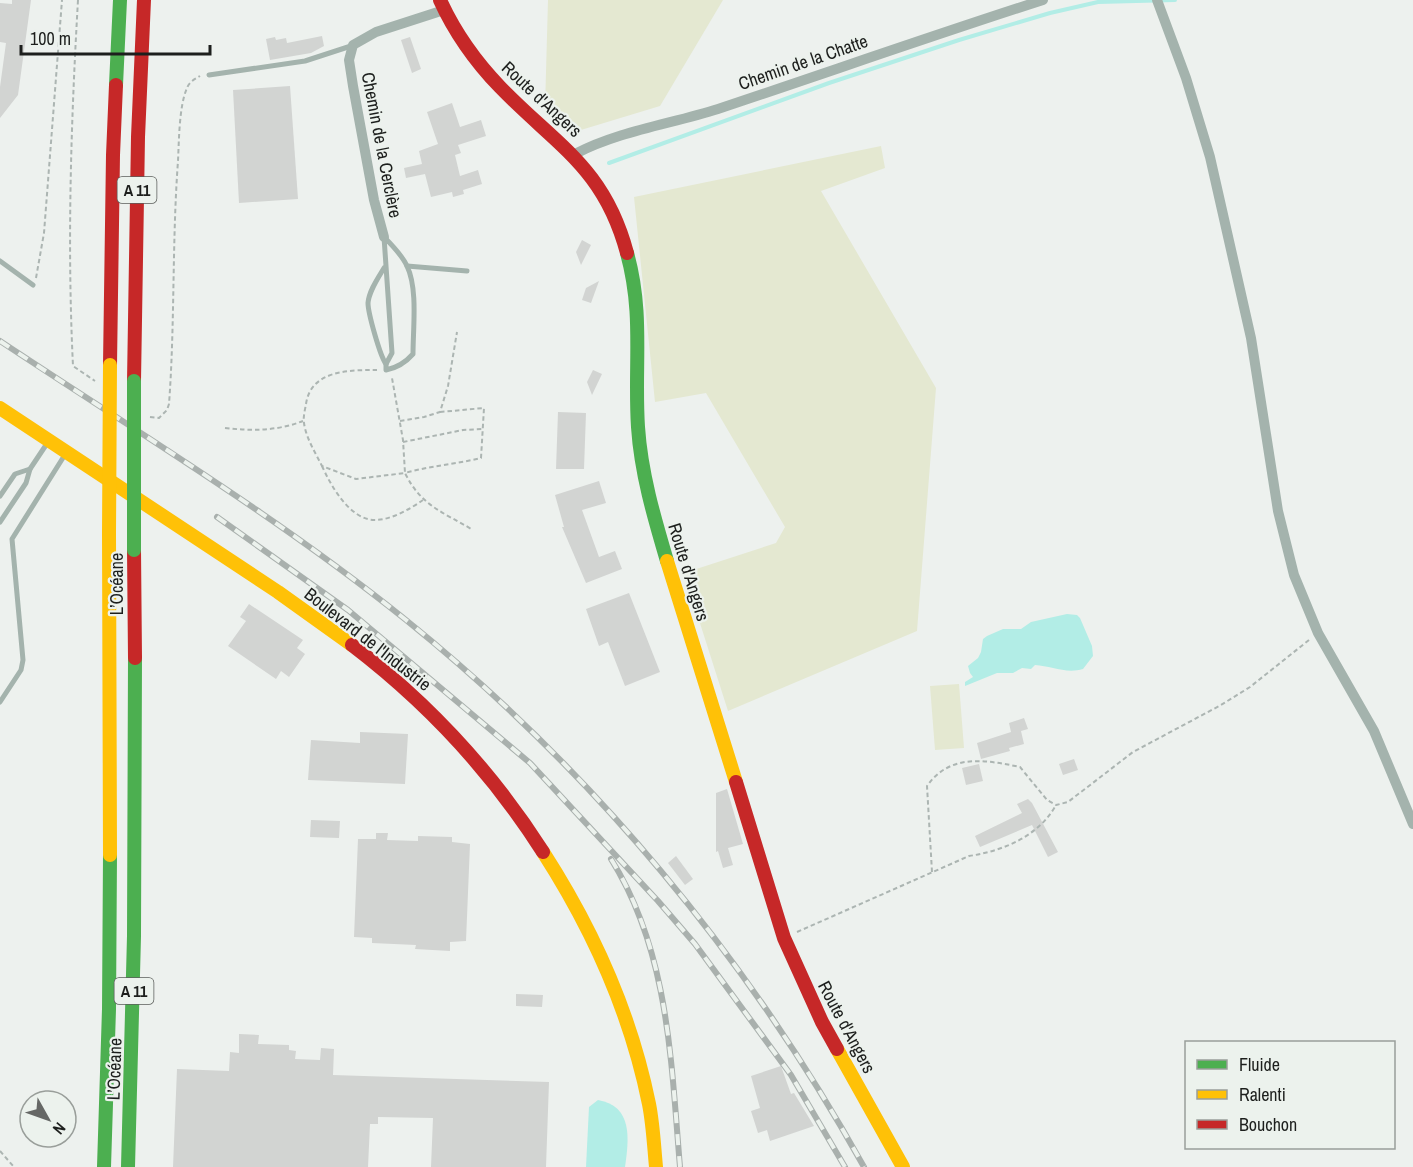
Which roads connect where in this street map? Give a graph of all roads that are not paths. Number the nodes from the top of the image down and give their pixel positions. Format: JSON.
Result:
{"nodes":[{"id":1,"x":120,"y":0,"type":"edge"},
{"id":2,"x":144,"y":0,"type":"edge"},
{"id":3,"x":1042,"y":0,"type":"edge"},
{"id":4,"x":1157,"y":2,"type":"edge"},
{"id":5,"x":443,"y":7,"type":"edge"},
{"id":6,"x":353,"y":45,"type":"junction"},
{"id":7,"x":209,"y":75,"type":"dead end"},
{"id":8,"x":574,"y":154,"type":"junction"},
{"id":9,"x":384,"y":237,"type":"junction"},
{"id":10,"x":0,"y":261,"type":"edge"},
{"id":11,"x":385,"y":266,"type":"junction"},
{"id":12,"x":407,"y":267,"type":"junction"},
{"id":13,"x":467,"y":271,"type":"dead end"},
{"id":14,"x":33,"y":285,"type":"road end"},
{"id":15,"x":387,"y":367,"type":"junction"},
{"id":16,"x":0,"y":408,"type":"edge"},
{"id":17,"x":49,"y":441,"type":"junction"},
{"id":18,"x":66,"y":452,"type":"junction"},
{"id":19,"x":30,"y":469,"type":"junction"},
{"id":20,"x":0,"y":496,"type":"edge"},
{"id":21,"x":0,"y":522,"type":"edge"},
{"id":22,"x":0,"y":702,"type":"edge"},
{"id":23,"x":1413,"y":824,"type":"edge"},
{"id":24,"x":104,"y":1167,"type":"edge"},
{"id":25,"x":128,"y":1167,"type":"edge"},
{"id":26,"x":656,"y":1167,"type":"edge"},
{"id":27,"x":903,"y":1167,"type":"edge"}],
"edges":[{"from":1,"to":24,"type":"main road","name":"L’Océane","number":"A 11","bridge":true},
{"from":2,"to":25,"type":"main road","name":"L’Océane","number":"A 11","bridge":true},
{"from":3,"to":8,"type":"street","name":"Chemin de la Chatte"},
{"from":4,"to":23,"type":"street"},
{"from":5,"to":6,"type":"street"},
{"from":5,"to":8,"type":"main road","name":"Route d'Angers"},
{"from":6,"to":7,"type":"lane"},
{"from":6,"to":9,"type":"street","name":"Chemin de la Cerclère"},
{"from":8,"to":27,"type":"main road","name":"Route d'Angers"},
{"from":9,"to":11,"type":"lane"},
{"from":9,"to":12,"type":"lane","name":"Chemin de la Cerclère"},
{"from":10,"to":14,"type":"lane"},
{"from":11,"to":15,"type":"lane"},
{"from":11,"to":15,"type":"lane"},
{"from":12,"to":13,"type":"lane"},
{"from":12,"to":15,"type":"lane","name":"Chemin de la Cerclère"},
{"from":16,"to":17,"type":"main road","name":"Boulevard de l'Industrie"},
{"from":17,"to":18,"type":"main road","name":"Boulevard de l'Industrie"},
{"from":17,"to":19,"type":"lane"},
{"from":18,"to":22,"type":"lane"},
{"from":18,"to":26,"type":"main road","name":"Boulevard de l'Industrie"},
{"from":19,"to":20,"type":"lane"},
{"from":19,"to":21,"type":"lane"}]}
